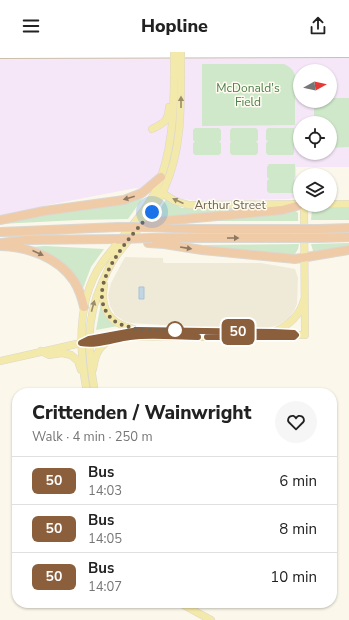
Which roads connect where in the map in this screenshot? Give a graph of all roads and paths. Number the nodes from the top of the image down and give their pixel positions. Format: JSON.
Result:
{"nodes":[{"id":1,"x":174,"y":52,"type":"edge"},
{"id":2,"x":181,"y":52,"type":"edge"},
{"id":3,"x":349,"y":54,"type":"edge"},
{"id":4,"x":0,"y":55,"type":"edge"},
{"id":5,"x":178,"y":74,"type":"junction"},
{"id":6,"x":174,"y":88,"type":"junction"},
{"id":7,"x":152,"y":129,"type":"dead end"},
{"id":8,"x":164,"y":180,"type":"junction"},
{"id":9,"x":162,"y":193,"type":"junction"},
{"id":10,"x":337,"y":204,"type":"edge"},
{"id":11,"x":349,"y":204,"type":"edge"},
{"id":12,"x":293,"y":205,"type":"edge"},
{"id":13,"x":293,"y":207,"type":"edge"},
{"id":14,"x":304,"y":212,"type":"edge"},
{"id":15,"x":0,"y":220,"type":"edge"},
{"id":16,"x":163,"y":224,"type":"junction"},
{"id":17,"x":349,"y":228,"type":"edge"},
{"id":18,"x":0,"y":232,"type":"edge"},
{"id":19,"x":349,"y":237,"type":"edge"},
{"id":20,"x":150,"y":240,"type":"junction"},
{"id":21,"x":0,"y":243,"type":"edge"},
{"id":22,"x":0,"y":246,"type":"edge"},
{"id":23,"x":349,"y":250,"type":"edge"},
{"id":24,"x":304,"y":258,"type":"junction"},
{"id":25,"x":105,"y":275,"type":"junction"},
{"id":26,"x":305,"y":298,"type":"junction"},
{"id":27,"x":84,"y":307,"type":"junction"},
{"id":28,"x":138,"y":330,"type":"junction"},
{"id":29,"x":274,"y":332,"type":"junction"},
{"id":30,"x":296,"y":335,"type":"junction"},
{"id":31,"x":111,"y":340,"type":"junction"},
{"id":32,"x":89,"y":342,"type":"junction"},
{"id":33,"x":81,"y":343,"type":"junction"},
{"id":34,"x":41,"y":351,"type":"junction"},
{"id":35,"x":0,"y":361,"type":"edge"},
{"id":36,"x":88,"y":375,"type":"junction"},
{"id":37,"x":87,"y":388,"type":"edge"},
{"id":38,"x":93,"y":388,"type":"edge"},
{"id":39,"x":189,"y":608,"type":"edge"},
{"id":40,"x":211,"y":620,"type":"edge"}],
"edges":[{"from":1,"to":5,"type":"main road","bridge":true},
{"from":2,"to":5,"type":"main road","bridge":true},
{"from":3,"to":4,"type":"street"},
{"from":5,"to":6,"type":"main road"},
{"from":8,"to":5,"type":"main road","one_way":true},
{"from":6,"to":7,"type":"main road"},
{"from":6,"to":8,"type":"main road"},
{"from":8,"to":9,"type":"main road"},
{"from":8,"to":15,"type":"highway","one_way":true},
{"from":8,"to":27,"type":"main road"},
{"from":12,"to":9,"type":"main road","name":"Arthur Street","one_way":true},
{"from":9,"to":25,"type":"main road"},
{"from":10,"to":11,"type":"main road"},
{"from":13,"to":16,"type":"highway"},
{"from":14,"to":24,"type":"main road"},
{"from":16,"to":17,"type":"highway","bridge":true},
{"from":16,"to":18,"type":"highway","bridge":true},
{"from":20,"to":19,"type":"highway","one_way":true,"bridge":true},
{"from":20,"to":21,"type":"highway","bridge":true},
{"from":20,"to":24,"type":"highway","one_way":true},
{"from":22,"to":27,"type":"highway","one_way":true},
{"from":23,"to":24,"type":"highway"},
{"from":24,"to":26,"type":"main road"},
{"from":25,"to":28,"type":"main road"},
{"from":32,"to":25,"type":"main road","one_way":true},
{"from":26,"to":29,"type":"main road"},
{"from":26,"to":30,"type":"main road"},
{"from":27,"to":33,"type":"main road"},
{"from":28,"to":29,"type":"main road"},
{"from":28,"to":32,"type":"main road"},
{"from":29,"to":30,"type":"main road"},
{"from":30,"to":31,"type":"main road"},
{"from":31,"to":32,"type":"main road"},
{"from":31,"to":36,"type":"main road"},
{"from":32,"to":33,"type":"main road"},
{"from":32,"to":36,"type":"main road"},
{"from":33,"to":34,"type":"main road"},
{"from":33,"to":36,"type":"main road"},
{"from":34,"to":35,"type":"main road"},
{"from":34,"to":36,"type":"main road"},
{"from":36,"to":37,"type":"main road"},
{"from":36,"to":38,"type":"main road"},
{"from":39,"to":40,"type":"main road"}]}
